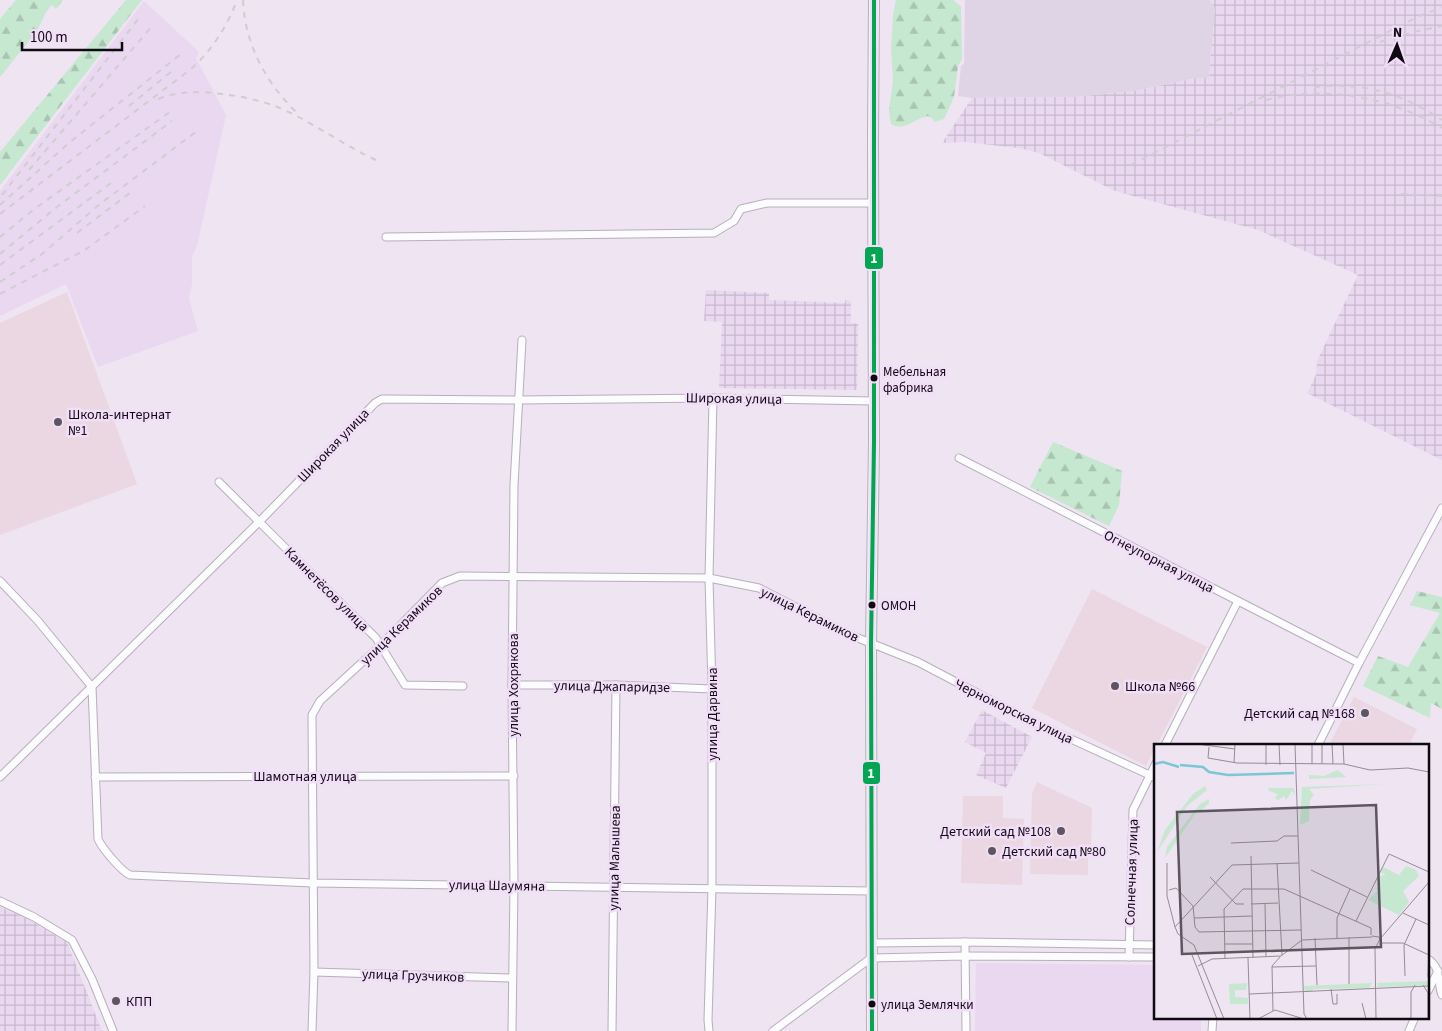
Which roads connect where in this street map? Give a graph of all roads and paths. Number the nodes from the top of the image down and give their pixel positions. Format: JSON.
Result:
{"nodes":[{"id":1,"x":874,"y":0,"type":"edge"},
{"id":2,"x":873,"y":203,"type":"junction"},
{"id":3,"x":386,"y":237,"type":"dead end"},
{"id":4,"x":522,"y":340,"type":"dead end"},
{"id":5,"x":713,"y":398,"type":"junction"},
{"id":6,"x":518,"y":400,"type":"junction"},
{"id":7,"x":874,"y":401,"type":"junction"},
{"id":8,"x":959,"y":458,"type":"dead end"},
{"id":9,"x":219,"y":482,"type":"dead end"},
{"id":10,"x":1442,"y":508,"type":"edge"},
{"id":11,"x":259,"y":522,"type":"junction"},
{"id":12,"x":513,"y":576,"type":"junction"},
{"id":13,"x":709,"y":578,"type":"junction"},
{"id":14,"x":0,"y":581,"type":"edge"},
{"id":15,"x":1238,"y":601,"type":"junction"},
{"id":16,"x":871,"y":644,"type":"junction"},
{"id":17,"x":381,"y":645,"type":"junction"},
{"id":18,"x":1359,"y":663,"type":"junction"},
{"id":19,"x":512,"y":685,"type":"junction"},
{"id":20,"x":616,"y":685,"type":"junction"},
{"id":21,"x":463,"y":686,"type":"dead end"},
{"id":22,"x":92,"y":687,"type":"junction"},
{"id":23,"x":712,"y":688,"type":"junction"},
{"id":24,"x":1166,"y":744,"type":"edge"},
{"id":25,"x":1318,"y":744,"type":"edge"},
{"id":26,"x":313,"y":776,"type":"junction"},
{"id":27,"x":514,"y":776,"type":"junction"},
{"id":28,"x":0,"y":777,"type":"edge"},
{"id":29,"x":95,"y":777,"type":"junction"},
{"id":30,"x":1153,"y":777,"type":"edge"},
{"id":31,"x":313,"y":883,"type":"junction"},
{"id":32,"x":514,"y":885,"type":"junction"},
{"id":33,"x":613,"y":886,"type":"junction"},
{"id":34,"x":712,"y":888,"type":"junction"},
{"id":35,"x":872,"y":891,"type":"junction"},
{"id":36,"x":0,"y":901,"type":"edge"},
{"id":37,"x":965,"y":942,"type":"junction"},
{"id":38,"x":871,"y":943,"type":"junction"},
{"id":39,"x":1129,"y":945,"type":"junction"},
{"id":40,"x":1154,"y":945,"type":"edge"},
{"id":41,"x":965,"y":956,"type":"junction"},
{"id":42,"x":1129,"y":957,"type":"junction"},
{"id":43,"x":1154,"y":957,"type":"edge"},
{"id":44,"x":872,"y":958,"type":"junction"},
{"id":45,"x":1430,"y":960,"type":"edge"},
{"id":46,"x":1440,"y":969,"type":"edge"},
{"id":47,"x":314,"y":972,"type":"junction"},
{"id":48,"x":512,"y":978,"type":"junction"},
{"id":49,"x":1430,"y":987,"type":"edge"},
{"id":50,"x":1442,"y":995,"type":"edge"},
{"id":51,"x":1212,"y":1018,"type":"edge"},
{"id":52,"x":1415,"y":1018,"type":"edge"},
{"id":53,"x":113,"y":1031,"type":"edge"},
{"id":54,"x":312,"y":1031,"type":"edge"},
{"id":55,"x":512,"y":1031,"type":"edge"},
{"id":56,"x":612,"y":1031,"type":"edge"},
{"id":57,"x":709,"y":1031,"type":"edge"},
{"id":58,"x":773,"y":1031,"type":"edge"},
{"id":59,"x":872,"y":1031,"type":"edge"},
{"id":60,"x":966,"y":1031,"type":"edge"},
{"id":61,"x":1212,"y":1031,"type":"edge"},
{"id":62,"x":1409,"y":1031,"type":"edge"}],
"edges":[{"from":1,"to":2,"type":"main road"},
{"from":2,"to":3,"type":"street"},
{"from":2,"to":7,"type":"main road"},
{"from":4,"to":6,"type":"street","name":"улица Хохрякова"},
{"from":5,"to":6,"type":"street","name":"Широкая улица"},
{"from":5,"to":7,"type":"street","name":"Широкая улица"},
{"from":5,"to":13,"type":"street","name":"улица Дарвина"},
{"from":6,"to":11,"type":"street","name":"Широкая улица"},
{"from":6,"to":12,"type":"street","name":"улица Хохрякова"},
{"from":7,"to":16,"type":"main road"},
{"from":8,"to":15,"type":"street","name":"Огнеупорная улица"},
{"from":9,"to":11,"type":"street","name":"Камнетёсов улица"},
{"from":10,"to":18,"type":"street"},
{"from":11,"to":17,"type":"street","name":"Камнетёсов улица"},
{"from":11,"to":22,"type":"street","name":"Широкая улица"},
{"from":12,"to":13,"type":"street","name":"улица Керамиков"},
{"from":12,"to":17,"type":"street","name":"улица Керамиков"},
{"from":12,"to":19,"type":"street","name":"улица Хохрякова"},
{"from":13,"to":16,"type":"street","name":"улица Керамиков"},
{"from":13,"to":23,"type":"street","name":"улица Дарвина"},
{"from":14,"to":22,"type":"street"},
{"from":15,"to":18,"type":"street","name":"Огнеупорная улица"},
{"from":15,"to":24,"type":"street"},
{"from":16,"to":30,"type":"street","name":"Черноморская улица"},
{"from":16,"to":35,"type":"main road"},
{"from":17,"to":21,"type":"street","name":"Камнетёсов улица"},
{"from":17,"to":26,"type":"street","name":"улица Керамиков"},
{"from":18,"to":25,"type":"street"},
{"from":19,"to":20,"type":"street","name":"улица Джапаридзе"},
{"from":19,"to":27,"type":"street","name":"улица Хохрякова"},
{"from":20,"to":23,"type":"street","name":"улица Джапаридзе"},
{"from":20,"to":33,"type":"street","name":"улица Малышева"},
{"from":22,"to":28,"type":"street","name":"Широкая улица"},
{"from":22,"to":29,"type":"street"},
{"from":23,"to":34,"type":"street","name":"улица Дарвина"},
{"from":26,"to":27,"type":"street","name":"Шамотная улица"},
{"from":26,"to":29,"type":"street","name":"Шамотная улица"},
{"from":26,"to":31,"type":"street","name":"улица Керамиков"},
{"from":27,"to":32,"type":"street","name":"улица Хохрякова"},
{"from":29,"to":31,"type":"street","name":"улица Шаумяна"},
{"from":30,"to":39,"type":"street","name":"Солнечная улица"},
{"from":31,"to":32,"type":"street","name":"улица Шаумяна"},
{"from":31,"to":47,"type":"street","name":"улица Керамиков"},
{"from":32,"to":33,"type":"street","name":"улица Шаумяна"},
{"from":32,"to":48,"type":"street","name":"улица Хохрякова"},
{"from":33,"to":34,"type":"street","name":"улица Шаумяна"},
{"from":33,"to":56,"type":"street","name":"улица Малышева"},
{"from":34,"to":35,"type":"street","name":"улица Шаумяна"},
{"from":34,"to":57,"type":"street","name":"улица Дарвина"},
{"from":35,"to":38,"type":"main road"},
{"from":36,"to":53,"type":"street"},
{"from":37,"to":38,"type":"street"},
{"from":37,"to":39,"type":"street"},
{"from":37,"to":41,"type":"street"},
{"from":38,"to":44,"type":"main road"},
{"from":39,"to":40,"type":"street"},
{"from":39,"to":42,"type":"street","name":"Солнечная улица"},
{"from":41,"to":42,"type":"street"},
{"from":41,"to":44,"type":"street"},
{"from":41,"to":60,"type":"street"},
{"from":42,"to":43,"type":"street"},
{"from":44,"to":58,"type":"street"},
{"from":44,"to":59,"type":"main road"},
{"from":45,"to":46,"type":"street"},
{"from":46,"to":49,"type":"street"},
{"from":46,"to":50,"type":"street"},
{"from":47,"to":48,"type":"street","name":"улица Грузчиков"},
{"from":47,"to":54,"type":"street","name":"улица Керамиков"},
{"from":48,"to":55,"type":"street","name":"улица Хохрякова"},
{"from":51,"to":61,"type":"street"},
{"from":52,"to":62,"type":"street"}]}
